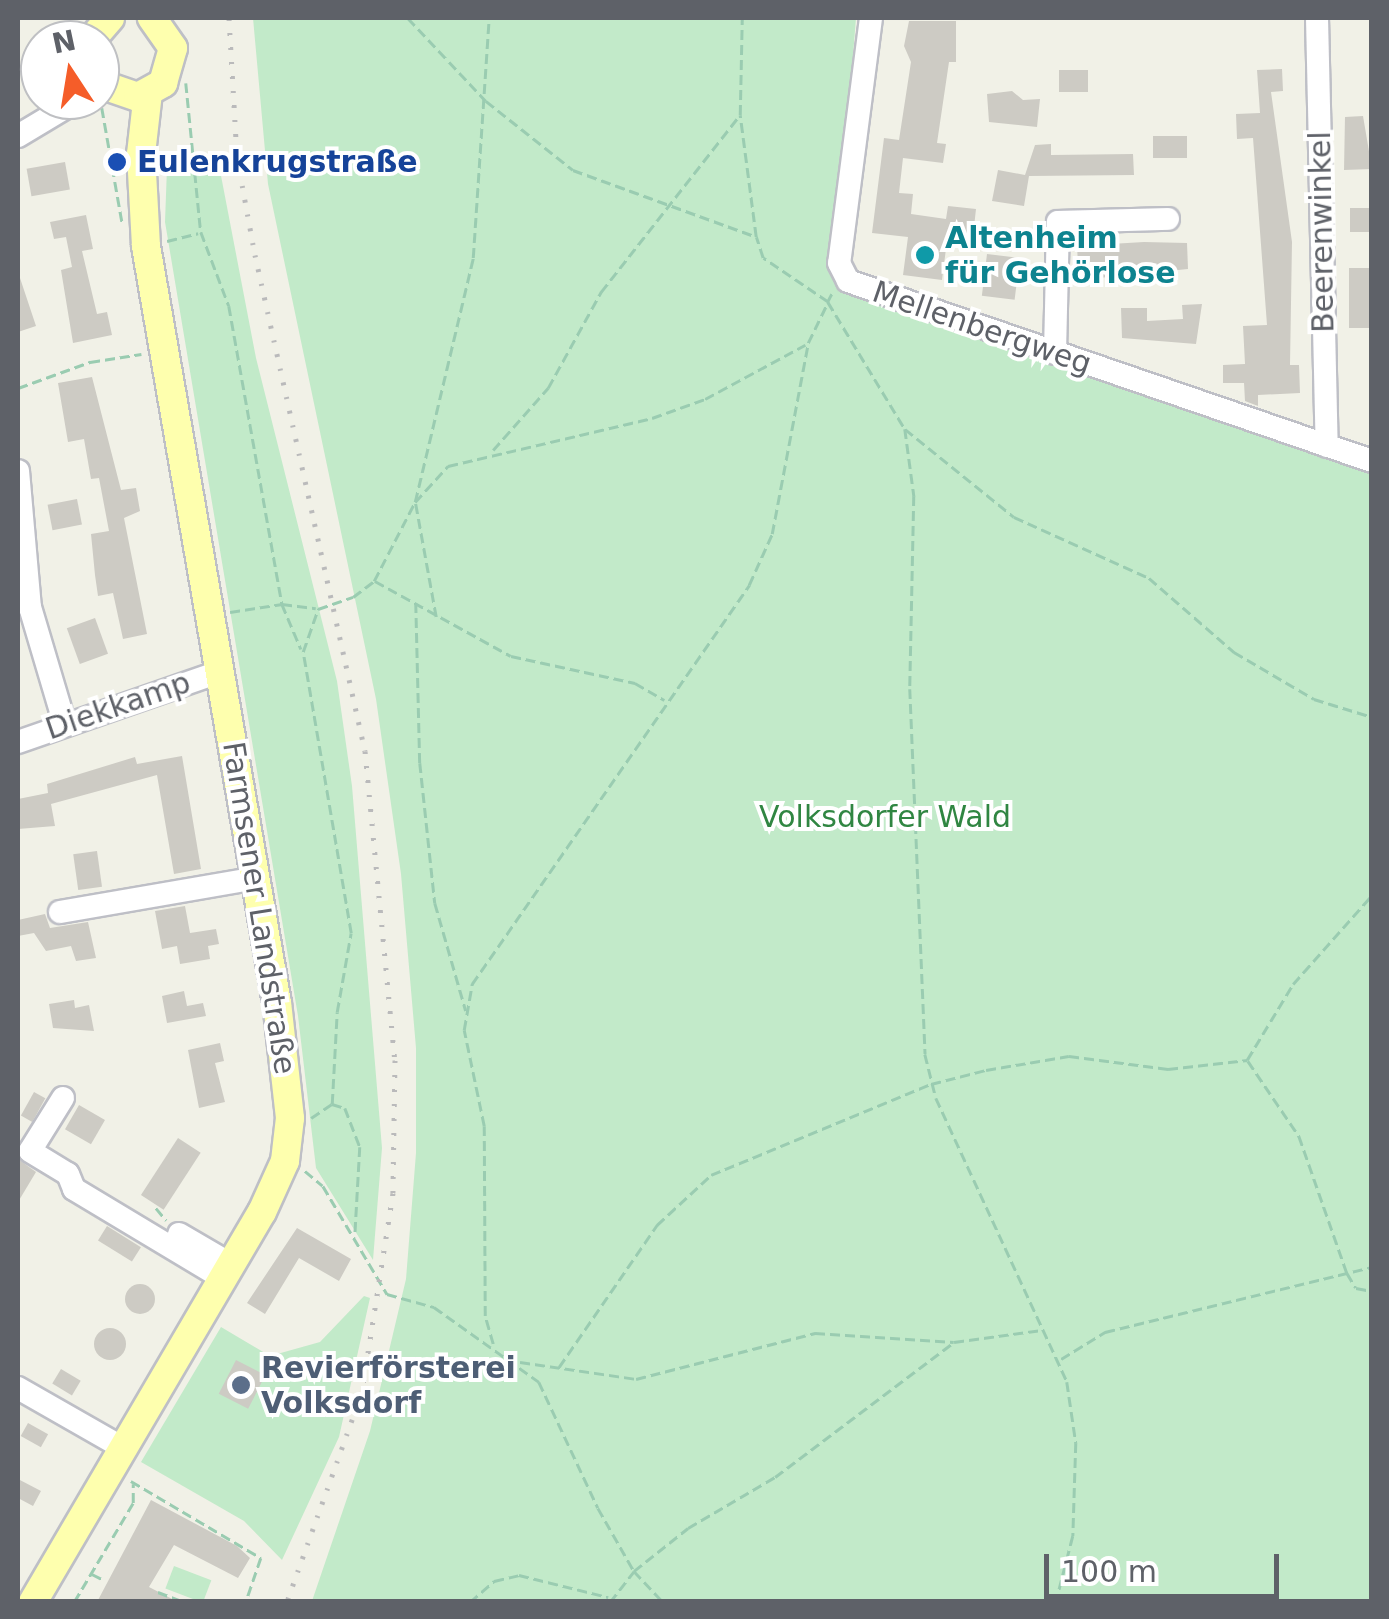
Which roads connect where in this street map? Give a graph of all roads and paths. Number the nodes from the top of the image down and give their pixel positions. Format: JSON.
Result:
{"nodes":[{"id":1,"x":408,"y":18,"type":"edge"},
{"id":2,"x":489,"y":18,"type":"edge"},
{"id":3,"x":742,"y":18,"type":"edge"},
{"id":4,"x":871,"y":18,"type":"edge"},
{"id":5,"x":1317,"y":18,"type":"edge"},
{"id":6,"x":164,"y":22,"type":"edge"},
{"id":7,"x":182,"y":78,"type":"dead end"},
{"id":8,"x":120,"y":90,"type":"edge"},
{"id":9,"x":138,"y":95,"type":"junction"},
{"id":10,"x":486,"y":101,"type":"junction"},
{"id":11,"x":740,"y":115,"type":"junction"},
{"id":12,"x":40,"y":120,"type":"edge"},
{"id":13,"x":18,"y":136,"type":"edge"},
{"id":14,"x":666,"y":203,"type":"junction"},
{"id":15,"x":1168,"y":220,"type":"dead end"},
{"id":16,"x":201,"y":232,"type":"junction"},
{"id":17,"x":756,"y":237,"type":"junction"},
{"id":18,"x":146,"y":246,"type":"junction"},
{"id":19,"x":828,"y":302,"type":"junction"},
{"id":20,"x":808,"y":343,"type":"junction"},
{"id":21,"x":144,"y":353,"type":"dead end"},
{"id":22,"x":1055,"y":353,"type":"junction"},
{"id":23,"x":18,"y":388,"type":"edge"},
{"id":24,"x":904,"y":430,"type":"junction"},
{"id":25,"x":1327,"y":446,"type":"junction"},
{"id":26,"x":492,"y":452,"type":"junction"},
{"id":27,"x":1372,"y":461,"type":"edge"},
{"id":28,"x":18,"y":471,"type":"edge"},
{"id":29,"x":19,"y":502,"type":"edge"},
{"id":30,"x":415,"y":502,"type":"junction"},
{"id":31,"x":374,"y":581,"type":"junction"},
{"id":32,"x":282,"y":604,"type":"junction"},
{"id":33,"x":416,"y":604,"type":"junction"},
{"id":34,"x":318,"y":609,"type":"junction"},
{"id":35,"x":209,"y":616,"type":"junction"},
{"id":36,"x":436,"y":617,"type":"junction"},
{"id":37,"x":303,"y":652,"type":"junction"},
{"id":38,"x":220,"y":672,"type":"junction"},
{"id":39,"x":667,"y":701,"type":"junction"},
{"id":40,"x":1372,"y":717,"type":"edge"},
{"id":41,"x":65,"y":724,"type":"junction"},
{"id":42,"x":18,"y":742,"type":"edge"},
{"id":43,"x":255,"y":873,"type":"junction"},
{"id":44,"x":104,"y":893,"type":"dead end"},
{"id":45,"x":1372,"y":895,"type":"edge"},
{"id":46,"x":60,"y":912,"type":"dead end"},
{"id":47,"x":466,"y":1011,"type":"junction"},
{"id":48,"x":1247,"y":1060,"type":"junction"},
{"id":49,"x":931,"y":1084,"type":"junction"},
{"id":50,"x":63,"y":1098,"type":"dead end"},
{"id":51,"x":332,"y":1104,"type":"junction"},
{"id":52,"x":290,"y":1118,"type":"junction"},
{"id":53,"x":285,"y":1161,"type":"junction"},
{"id":54,"x":145,"y":1208,"type":"joint"},
{"id":55,"x":172,"y":1230,"type":"junction"},
{"id":56,"x":354,"y":1238,"type":"junction"},
{"id":57,"x":1372,"y":1267,"type":"edge"},
{"id":58,"x":228,"y":1272,"type":"junction"},
{"id":59,"x":1347,"y":1273,"type":"junction"},
{"id":60,"x":1372,"y":1292,"type":"edge"},
{"id":61,"x":1042,"y":1330,"type":"junction"},
{"id":62,"x":954,"y":1342,"type":"junction"},
{"id":63,"x":493,"y":1344,"type":"junction"},
{"id":64,"x":1060,"y":1360,"type":"junction"},
{"id":65,"x":518,"y":1362,"type":"junction"},
{"id":66,"x":559,"y":1367,"type":"junction"},
{"id":67,"x":18,"y":1388,"type":"edge"},
{"id":68,"x":123,"y":1467,"type":"junction"},
{"id":69,"x":634,"y":1571,"type":"junction"},
{"id":70,"x":91,"y":1573,"type":"junction"},
{"id":71,"x":104,"y":1580,"type":"dead end"},
{"id":72,"x":158,"y":1592,"type":"dead end"},
{"id":73,"x":610,"y":1599,"type":"edge"},
{"id":74,"x":33,"y":1602,"type":"edge"},
{"id":75,"x":74,"y":1602,"type":"edge"},
{"id":76,"x":184,"y":1602,"type":"edge"},
{"id":77,"x":246,"y":1602,"type":"edge"},
{"id":78,"x":470,"y":1602,"type":"edge"},
{"id":79,"x":663,"y":1602,"type":"edge"},
{"id":80,"x":1056,"y":1602,"type":"edge"}],
"edges":[{"from":1,"to":10,"type":"path"},
{"from":2,"to":10,"type":"path"},
{"from":3,"to":11,"type":"path"},
{"from":4,"to":22,"type":"street","name":"Mellenbergweg"},
{"from":5,"to":25,"type":"street","name":"Beerenwinkel"},
{"from":6,"to":9,"type":"main road"},
{"from":7,"to":16,"type":"path"},
{"from":8,"to":9,"type":"main road"},
{"from":9,"to":18,"type":"main road","name":"Farmsener Landstraße"},
{"from":10,"to":14,"type":"path"},
{"from":10,"to":30,"type":"path"},
{"from":11,"to":14,"type":"path"},
{"from":11,"to":17,"type":"path"},
{"from":12,"to":13,"type":"street"},
{"from":14,"to":17,"type":"path"},
{"from":14,"to":26,"type":"path"},
{"from":15,"to":22,"type":"street"},
{"from":16,"to":18,"type":"path"},
{"from":16,"to":32,"type":"path"},
{"from":17,"to":19,"type":"path"},
{"from":18,"to":35,"type":"main road","name":"Farmsener Landstraße"},
{"from":19,"to":20,"type":"path"},
{"from":19,"to":24,"type":"path"},
{"from":20,"to":26,"type":"path"},
{"from":20,"to":39,"type":"path"},
{"from":21,"to":23,"type":"path"},
{"from":22,"to":25,"type":"street","name":"Mellenbergweg"},
{"from":24,"to":40,"type":"path"},
{"from":24,"to":49,"type":"path"},
{"from":25,"to":27,"type":"street","name":"Mellenbergweg"},
{"from":26,"to":30,"type":"path"},
{"from":28,"to":29,"type":"street"},
{"from":29,"to":41,"type":"street"},
{"from":30,"to":31,"type":"path"},
{"from":30,"to":36,"type":"path"},
{"from":31,"to":33,"type":"path"},
{"from":31,"to":34,"type":"path"},
{"from":32,"to":34,"type":"path"},
{"from":32,"to":35,"type":"path"},
{"from":32,"to":37,"type":"path"},
{"from":33,"to":36,"type":"path"},
{"from":33,"to":47,"type":"path"},
{"from":34,"to":37,"type":"path"},
{"from":35,"to":38,"type":"main road","name":"Farmsener Landstraße"},
{"from":36,"to":39,"type":"path"},
{"from":37,"to":51,"type":"path"},
{"from":38,"to":41,"type":"street","name":"Diekkamp"},
{"from":38,"to":43,"type":"main road","name":"Farmsener Landstraße"},
{"from":39,"to":47,"type":"path"},
{"from":41,"to":42,"type":"street","name":"Diekkamp"},
{"from":43,"to":44,"type":"street"},
{"from":43,"to":46,"type":"street"},
{"from":43,"to":52,"type":"main road","name":"Farmsener Landstraße"},
{"from":45,"to":48,"type":"path"},
{"from":47,"to":63,"type":"path"},
{"from":48,"to":49,"type":"path"},
{"from":48,"to":59,"type":"path"},
{"from":49,"to":61,"type":"path"},
{"from":49,"to":66,"type":"path"},
{"from":50,"to":58,"type":"street"},
{"from":51,"to":52,"type":"path"},
{"from":51,"to":56,"type":"path"},
{"from":52,"to":53,"type":"main road","name":"Farmsener Landstraße"},
{"from":53,"to":56,"type":"path"},
{"from":53,"to":58,"type":"main road","name":"Farmsener Landstraße"},
{"from":54,"to":55,"type":"street"},
{"from":54,"to":55,"type":"path"},
{"from":55,"to":58,"type":"street"},
{"from":56,"to":63,"type":"path"},
{"from":57,"to":59,"type":"path"},
{"from":58,"to":68,"type":"main road","name":"Farmsener Landstraße"},
{"from":59,"to":60,"type":"path"},
{"from":59,"to":64,"type":"path"},
{"from":61,"to":62,"type":"path"},
{"from":61,"to":64,"type":"path"},
{"from":62,"to":66,"type":"path"},
{"from":62,"to":69,"type":"path"},
{"from":63,"to":65,"type":"path"},
{"from":64,"to":80,"type":"path"},
{"from":65,"to":66,"type":"path"},
{"from":65,"to":69,"type":"path"},
{"from":67,"to":68,"type":"street"},
{"from":68,"to":70,"type":"path"},
{"from":68,"to":74,"type":"main road","name":"Farmsener Landstraße"},
{"from":68,"to":77,"type":"path"},
{"from":69,"to":73,"type":"path"},
{"from":69,"to":79,"type":"path"},
{"from":70,"to":71,"type":"path"},
{"from":70,"to":75,"type":"path"},
{"from":72,"to":76,"type":"path"},
{"from":73,"to":78,"type":"path"}]}
